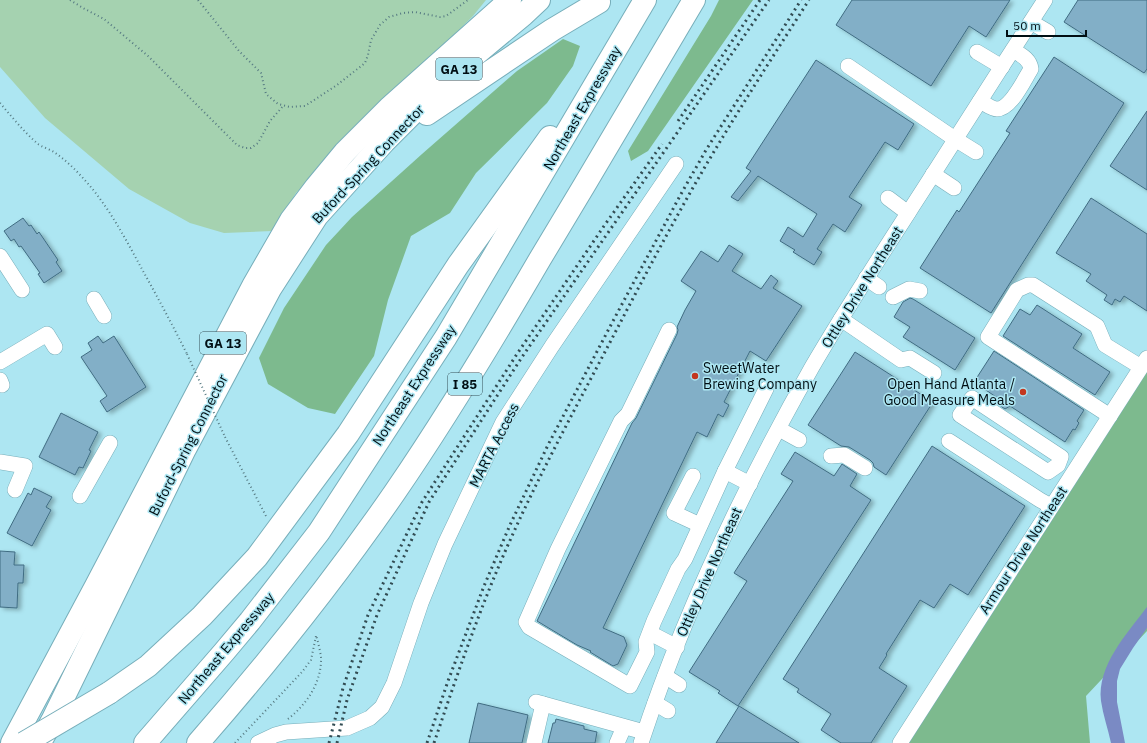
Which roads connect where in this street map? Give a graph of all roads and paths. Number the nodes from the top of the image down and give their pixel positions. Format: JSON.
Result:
{"nodes":[{"id":1,"x":70,"y":0,"type":"edge"},
{"id":2,"x":198,"y":0,"type":"edge"},
{"id":3,"x":468,"y":0,"type":"edge"},
{"id":4,"x":510,"y":0,"type":"edge"},
{"id":5,"x":539,"y":0,"type":"edge"},
{"id":6,"x":645,"y":0,"type":"edge"},
{"id":7,"x":694,"y":0,"type":"edge"},
{"id":8,"x":1045,"y":0,"type":"edge"},
{"id":9,"x":599,"y":2,"type":"dead end"},
{"id":10,"x":1031,"y":22,"type":"junction"},
{"id":11,"x":630,"y":25,"type":"junction"},
{"id":12,"x":1048,"y":32,"type":"dead end"},
{"id":13,"x":1013,"y":50,"type":"junction"},
{"id":14,"x":977,"y":52,"type":"dead end"},
{"id":15,"x":848,"y":66,"type":"dead end"},
{"id":16,"x":1002,"y":67,"type":"junction"},
{"id":17,"x":980,"y":101,"type":"junction"},
{"id":18,"x":0,"y":104,"type":"edge"},
{"id":19,"x":284,"y":105,"type":"junction"},
{"id":20,"x":955,"y":139,"type":"junction"},
{"id":21,"x":384,"y":142,"type":"junction"},
{"id":22,"x":976,"y":152,"type":"dead end"},
{"id":23,"x":676,"y":164,"type":"dead end"},
{"id":24,"x":933,"y":174,"type":"junction"},
{"id":25,"x":954,"y":188,"type":"dead end"},
{"id":26,"x":888,"y":198,"type":"dead end"},
{"id":27,"x":908,"y":212,"type":"junction"},
{"id":28,"x":0,"y":256,"type":"edge"},
{"id":29,"x":866,"y":278,"type":"junction"},
{"id":30,"x":879,"y":287,"type":"dead end"},
{"id":31,"x":22,"y":290,"type":"dead end"},
{"id":32,"x":920,"y":291,"type":"dead end"},
{"id":33,"x":893,"y":297,"type":"dead end"},
{"id":34,"x":94,"y":299,"type":"dead end"},
{"id":35,"x":104,"y":316,"type":"dead end"},
{"id":36,"x":841,"y":319,"type":"junction"},
{"id":37,"x":668,"y":330,"type":"dead end"},
{"id":38,"x":55,"y":347,"type":"dead end"},
{"id":39,"x":0,"y":362,"type":"edge"},
{"id":40,"x":1144,"y":362,"type":"edge"},
{"id":41,"x":934,"y":373,"type":"dead end"},
{"id":42,"x":766,"y":389,"type":"dead end"},
{"id":43,"x":1110,"y":416,"type":"junction"},
{"id":44,"x":779,"y":429,"type":"junction"},
{"id":45,"x":799,"y":440,"type":"dead end"},
{"id":46,"x":950,"y":441,"type":"dead end"},
{"id":47,"x":110,"y":443,"type":"dead end"},
{"id":48,"x":831,"y":456,"type":"dead end"},
{"id":49,"x":0,"y":462,"type":"edge"},
{"id":50,"x":1058,"y":465,"type":"junction"},
{"id":51,"x":865,"y":468,"type":"dead end"},
{"id":52,"x":725,"y":471,"type":"junction"},
{"id":53,"x":1073,"y":472,"type":"junction"},
{"id":54,"x":693,"y":476,"type":"dead end"},
{"id":55,"x":750,"y":484,"type":"junction"},
{"id":56,"x":15,"y":490,"type":"dead end"},
{"id":57,"x":80,"y":496,"type":"dead end"},
{"id":58,"x":1051,"y":506,"type":"junction"},
{"id":59,"x":268,"y":521,"type":"dead end"},
{"id":60,"x":700,"y":525,"type":"junction"},
{"id":61,"x":685,"y":559,"type":"junction"},
{"id":62,"x":708,"y":572,"type":"junction"},
{"id":63,"x":650,"y":633,"type":"junction"},
{"id":64,"x":676,"y":646,"type":"junction"},
{"id":65,"x":664,"y":676,"type":"junction"},
{"id":66,"x":679,"y":685,"type":"dead end"},
{"id":67,"x":655,"y":703,"type":"junction"},
{"id":68,"x":668,"y":711,"type":"dead end"},
{"id":69,"x":284,"y":722,"type":"dead end"},
{"id":70,"x":624,"y":727,"type":"junction"},
{"id":71,"x":642,"y":738,"type":"edge"},
{"id":72,"x":12,"y":743,"type":"edge"},
{"id":73,"x":24,"y":743,"type":"edge"},
{"id":74,"x":40,"y":743,"type":"edge"},
{"id":75,"x":145,"y":743,"type":"edge"},
{"id":76,"x":198,"y":743,"type":"edge"},
{"id":77,"x":235,"y":743,"type":"edge"},
{"id":78,"x":258,"y":743,"type":"edge"},
{"id":79,"x":534,"y":743,"type":"edge"},
{"id":80,"x":617,"y":743,"type":"edge"},
{"id":81,"x":900,"y":743,"type":"edge"}],
"edges":[{"from":1,"to":19,"type":"path"},
{"from":2,"to":19,"type":"path"},
{"from":3,"to":19,"type":"path"},
{"from":4,"to":72,"type":"highway","name":"Buford-Spring Connector","number":"GA 13"},
{"from":5,"to":21,"type":"highway","name":"Buford-Spring Connector","number":"GA 13"},
{"from":6,"to":11,"type":"highway","name":"Northeast Expressway"},
{"from":7,"to":76,"type":"highway","number":"I 85"},
{"from":8,"to":10,"type":"street","name":"Ottley Drive Northeast"},
{"from":9,"to":21,"type":"highway"},
{"from":10,"to":12,"type":"street"},
{"from":10,"to":13,"type":"street","name":"Ottley Drive Northeast"},
{"from":11,"to":73,"type":"highway","bridge":true},
{"from":11,"to":75,"type":"highway","name":"Northeast Expressway"},
{"from":13,"to":16,"type":"street","name":"Ottley Drive Northeast"},
{"from":13,"to":17,"type":"street"},
{"from":14,"to":16,"type":"street"},
{"from":15,"to":20,"type":"street"},
{"from":16,"to":17,"type":"street","name":"Ottley Drive Northeast"},
{"from":17,"to":20,"type":"street","name":"Ottley Drive Northeast"},
{"from":18,"to":59,"type":"path","bridge":true},
{"from":20,"to":22,"type":"street"},
{"from":20,"to":24,"type":"street","name":"Ottley Drive Northeast"},
{"from":21,"to":74,"type":"highway","name":"Buford-Spring Connector","number":"GA 13"},
{"from":23,"to":78,"type":"street","name":"MARTA Access"},
{"from":24,"to":25,"type":"street"},
{"from":24,"to":27,"type":"street","name":"Ottley Drive Northeast"},
{"from":26,"to":27,"type":"street"},
{"from":27,"to":29,"type":"street","name":"Ottley Drive Northeast"},
{"from":28,"to":31,"type":"street"},
{"from":29,"to":30,"type":"street"},
{"from":29,"to":36,"type":"street","name":"Ottley Drive Northeast"},
{"from":32,"to":33,"type":"street"},
{"from":34,"to":35,"type":"street"},
{"from":36,"to":41,"type":"street"},
{"from":36,"to":44,"type":"street","name":"Ottley Drive Northeast"},
{"from":37,"to":63,"type":"street"},
{"from":38,"to":39,"type":"street"},
{"from":40,"to":43,"type":"street","name":"Armour Drive Northeast"},
{"from":40,"to":43,"type":"street"},
{"from":42,"to":52,"type":"street"},
{"from":43,"to":53,"type":"street","name":"Armour Drive Northeast"},
{"from":44,"to":45,"type":"street"},
{"from":44,"to":55,"type":"street","name":"Ottley Drive Northeast"},
{"from":46,"to":58,"type":"street"},
{"from":47,"to":57,"type":"street"},
{"from":48,"to":51,"type":"street"},
{"from":49,"to":56,"type":"street"},
{"from":50,"to":50,"type":"street"},
{"from":50,"to":53,"type":"street"},
{"from":52,"to":55,"type":"street"},
{"from":52,"to":60,"type":"street"},
{"from":53,"to":58,"type":"street","name":"Armour Drive Northeast"},
{"from":54,"to":60,"type":"street"},
{"from":55,"to":62,"type":"street","name":"Ottley Drive Northeast"},
{"from":58,"to":81,"type":"street","name":"Armour Drive Northeast"},
{"from":60,"to":61,"type":"street"},
{"from":61,"to":62,"type":"street"},
{"from":61,"to":63,"type":"street"},
{"from":62,"to":64,"type":"street","name":"Ottley Drive Northeast"},
{"from":63,"to":64,"type":"street"},
{"from":64,"to":65,"type":"street","name":"Ottley Drive Northeast"},
{"from":65,"to":66,"type":"street"},
{"from":65,"to":67,"type":"street","name":"Ottley Drive Northeast"},
{"from":67,"to":68,"type":"street"},
{"from":67,"to":71,"type":"street","name":"Ottley Drive Northeast"},
{"from":69,"to":77,"type":"path"},
{"from":70,"to":71,"type":"street"},
{"from":70,"to":79,"type":"street"},
{"from":70,"to":80,"type":"street"}]}
